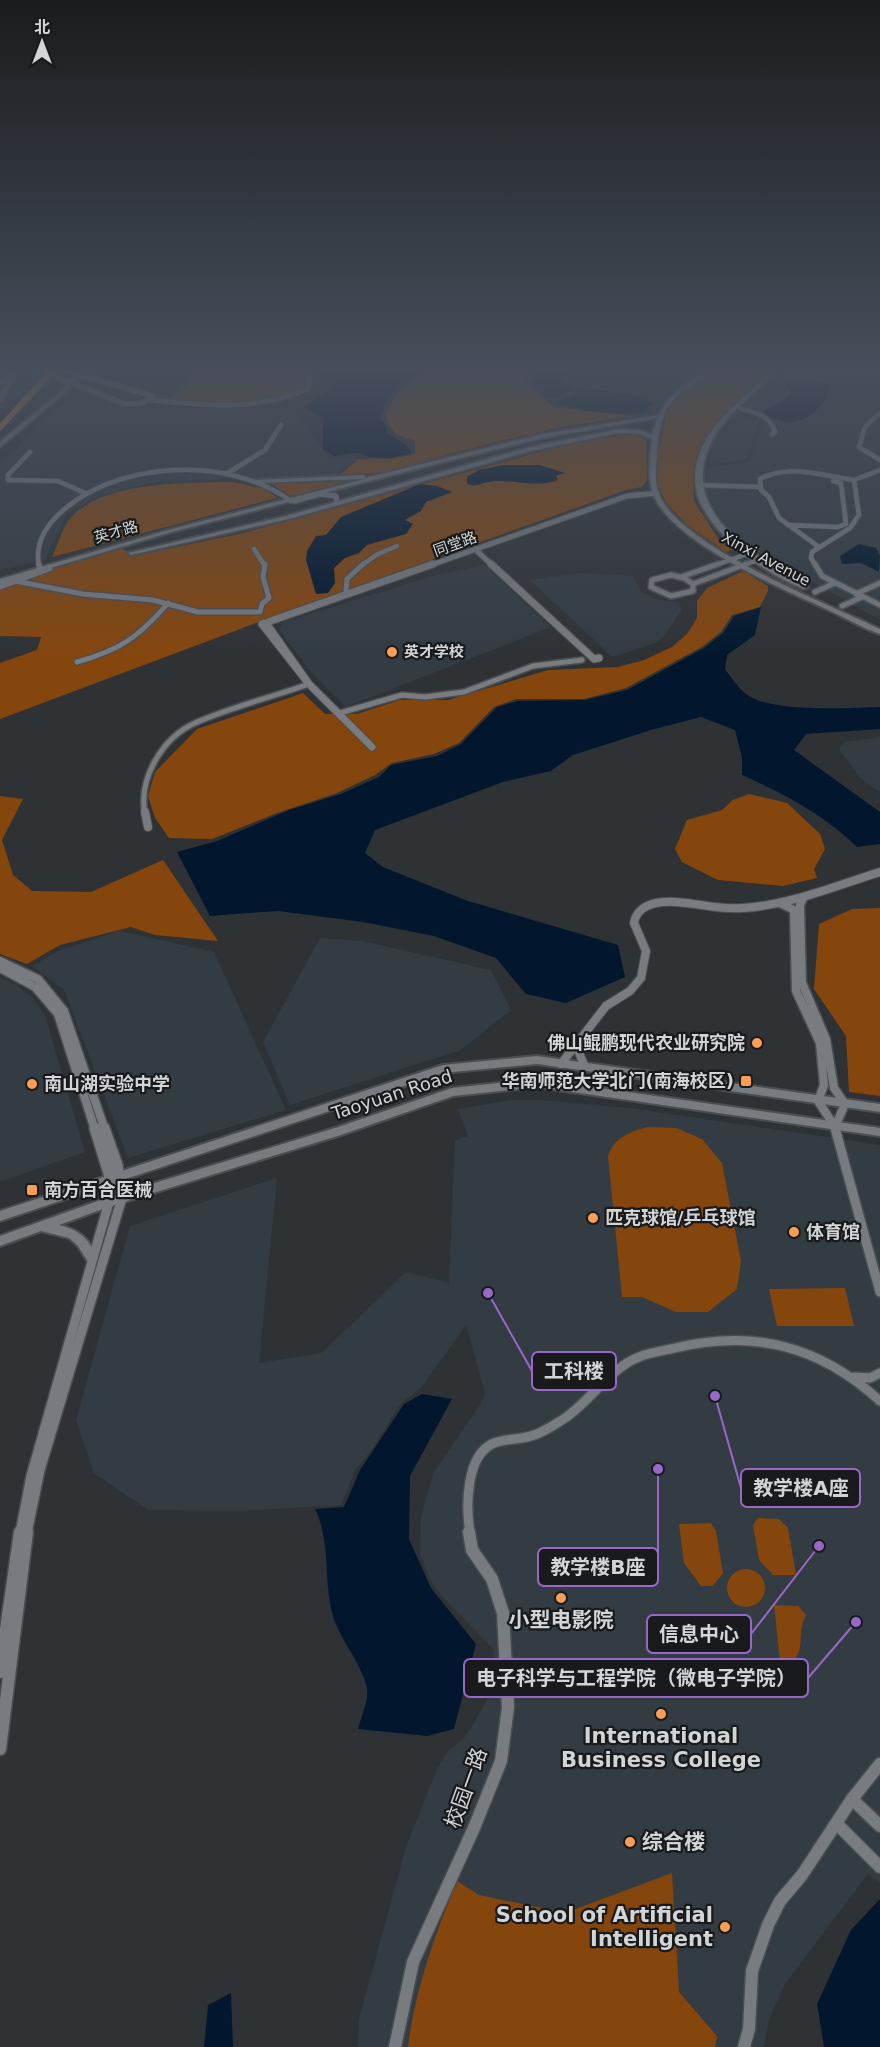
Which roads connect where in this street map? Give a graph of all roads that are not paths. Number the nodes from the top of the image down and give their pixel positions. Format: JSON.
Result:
{"nodes":[{"id":1,"x":16,"y":467,"type":"edge"},
{"id":2,"x":238,"y":467,"type":"edge"},
{"id":3,"x":422,"y":467,"type":"edge"},
{"id":4,"x":461,"y":467,"type":"edge"},
{"id":5,"x":652,"y":467,"type":"edge"},
{"id":6,"x":701,"y":467,"type":"edge"},
{"id":7,"x":880,"y":470,"type":"edge"},
{"id":8,"x":226,"y":474,"type":"junction"},
{"id":9,"x":384,"y":476,"type":"junction"},
{"id":10,"x":829,"y":478,"type":"junction"},
{"id":11,"x":854,"y":480,"type":"junction"},
{"id":12,"x":257,"y":481,"type":"junction"},
{"id":13,"x":700,"y":485,"type":"junction"},
{"id":14,"x":761,"y":487,"type":"junction"},
{"id":15,"x":85,"y":493,"type":"junction"},
{"id":16,"x":657,"y":493,"type":"junction"},
{"id":17,"x":290,"y":501,"type":"junction"},
{"id":18,"x":337,"y":503,"type":"junction"},
{"id":19,"x":787,"y":525,"type":"junction"},
{"id":20,"x":397,"y":546,"type":"dead end"},
{"id":21,"x":819,"y":547,"type":"junction"},
{"id":22,"x":478,"y":548,"type":"junction"},
{"id":23,"x":254,"y":549,"type":"dead end"},
{"id":24,"x":131,"y":553,"type":"dead end"},
{"id":25,"x":747,"y":554,"type":"junction"},
{"id":26,"x":732,"y":559,"type":"junction"},
{"id":27,"x":757,"y":560,"type":"junction"},
{"id":28,"x":742,"y":565,"type":"junction"},
{"id":29,"x":40,"y":569,"type":"junction"},
{"id":30,"x":681,"y":577,"type":"junction"},
{"id":31,"x":7,"y":580,"type":"edge"},
{"id":32,"x":835,"y":583,"type":"junction"},
{"id":33,"x":880,"y":583,"type":"edge"},
{"id":34,"x":693,"y":584,"type":"junction"},
{"id":35,"x":0,"y":586,"type":"edge"},
{"id":36,"x":346,"y":590,"type":"dead end"},
{"id":37,"x":815,"y":592,"type":"junction"},
{"id":38,"x":856,"y":594,"type":"junction"},
{"id":39,"x":862,"y":597,"type":"junction"},
{"id":40,"x":168,"y":603,"type":"junction"},
{"id":41,"x":880,"y":605,"type":"edge"},
{"id":42,"x":842,"y":606,"type":"junction"},
{"id":43,"x":880,"y":624,"type":"edge"},
{"id":44,"x":880,"y":632,"type":"edge"},
{"id":45,"x":597,"y":658,"type":"dead end"},
{"id":46,"x":582,"y":660,"type":"dead end"},
{"id":47,"x":76,"y":662,"type":"dead end"},
{"id":48,"x":309,"y":684,"type":"junction"},
{"id":49,"x":340,"y":713,"type":"junction"},
{"id":50,"x":372,"y":747,"type":"dead end"},
{"id":51,"x":148,"y":827,"type":"dead end"},
{"id":52,"x":880,"y":872,"type":"edge"},
{"id":53,"x":802,"y":897,"type":"junction"},
{"id":54,"x":780,"y":903,"type":"junction"},
{"id":55,"x":0,"y":961,"type":"edge"},
{"id":56,"x":0,"y":968,"type":"edge"},
{"id":57,"x":577,"y":1047,"type":"junction"},
{"id":58,"x":561,"y":1064,"type":"junction"},
{"id":59,"x":585,"y":1067,"type":"junction"},
{"id":60,"x":818,"y":1101,"type":"junction"},
{"id":61,"x":845,"y":1104,"type":"junction"},
{"id":62,"x":880,"y":1108,"type":"edge"},
{"id":63,"x":835,"y":1127,"type":"junction"},
{"id":64,"x":880,"y":1132,"type":"edge"},
{"id":65,"x":116,"y":1178,"type":"junction"},
{"id":66,"x":122,"y":1198,"type":"junction"},
{"id":67,"x":109,"y":1202,"type":"junction"},
{"id":68,"x":0,"y":1216,"type":"edge"},
{"id":69,"x":43,"y":1227,"type":"junction"},
{"id":70,"x":0,"y":1241,"type":"edge"},
{"id":71,"x":92,"y":1258,"type":"junction"},
{"id":72,"x":880,"y":1292,"type":"edge"},
{"id":73,"x":880,"y":1372,"type":"edge"},
{"id":74,"x":854,"y":1377,"type":"junction"},
{"id":75,"x":880,"y":1401,"type":"edge"},
{"id":76,"x":0,"y":1672,"type":"edge"},
{"id":77,"x":0,"y":1749,"type":"edge"},
{"id":78,"x":880,"y":1764,"type":"edge"},
{"id":79,"x":852,"y":1799,"type":"junction"},
{"id":80,"x":837,"y":1824,"type":"junction"},
{"id":81,"x":880,"y":1826,"type":"edge"},
{"id":82,"x":880,"y":1867,"type":"edge"},
{"id":83,"x":395,"y":2047,"type":"edge"},
{"id":84,"x":744,"y":2047,"type":"edge"}],
"edges":[{"from":1,"to":15,"type":"street"},
{"from":2,"to":8,"type":"street"},
{"from":3,"to":9,"type":"main road","name":"英才路"},
{"from":4,"to":18,"type":"main road"},
{"from":5,"to":16,"type":"main road","name":"Xinxi Avenue"},
{"from":6,"to":13,"type":"main road","name":"Xinxi Avenue"},
{"from":7,"to":11,"type":"street"},
{"from":8,"to":12,"type":"street"},
{"from":8,"to":15,"type":"street"},
{"from":9,"to":12,"type":"main road"},
{"from":9,"to":17,"type":"main road","name":"英才路"},
{"from":10,"to":11,"type":"street"},
{"from":10,"to":14,"type":"street"},
{"from":10,"to":19,"type":"street"},
{"from":11,"to":21,"type":"street"},
{"from":12,"to":17,"type":"street"},
{"from":13,"to":14,"type":"street"},
{"from":13,"to":25,"type":"main road","name":"Xinxi Avenue"},
{"from":14,"to":19,"type":"street"},
{"from":15,"to":29,"type":"street"},
{"from":16,"to":22,"type":"street","name":"同堂路"},
{"from":16,"to":26,"type":"main road","name":"Xinxi Avenue"},
{"from":17,"to":18,"type":"street","name":"英才路"},
{"from":17,"to":29,"type":"main road","name":"英才路"},
{"from":17,"to":31,"type":"street","name":"英才路"},
{"from":18,"to":24,"type":"main road"},
{"from":19,"to":21,"type":"street"},
{"from":20,"to":36,"type":"street"},
{"from":21,"to":32,"type":"street"},
{"from":22,"to":45,"type":"street"},
{"from":22,"to":48,"type":"street","name":"同堂路"},
{"from":23,"to":40,"type":"street"},
{"from":25,"to":26,"type":"street"},
{"from":25,"to":27,"type":"main road","name":"Xinxi Avenue"},
{"from":26,"to":28,"type":"main road","name":"Xinxi Avenue"},
{"from":26,"to":30,"type":"street"},
{"from":27,"to":28,"type":"street"},
{"from":27,"to":37,"type":"main road","name":"Xinxi Avenue"},
{"from":28,"to":34,"type":"street"},
{"from":28,"to":44,"type":"main road","name":"Xinxi Avenue"},
{"from":29,"to":31,"type":"main road","name":"英才路"},
{"from":30,"to":34,"type":"street"},
{"from":30,"to":34,"type":"street"},
{"from":31,"to":35,"type":"street","name":"英才路"},
{"from":31,"to":40,"type":"street"},
{"from":32,"to":37,"type":"street"},
{"from":32,"to":38,"type":"street"},
{"from":33,"to":38,"type":"street"},
{"from":37,"to":42,"type":"main road","name":"Xinxi Avenue"},
{"from":38,"to":39,"type":"street"},
{"from":39,"to":41,"type":"street"},
{"from":39,"to":42,"type":"street"},
{"from":40,"to":47,"type":"street"},
{"from":42,"to":43,"type":"main road","name":"Xinxi Avenue"},
{"from":46,"to":49,"type":"street"},
{"from":48,"to":49,"type":"street"},
{"from":48,"to":51,"type":"street"},
{"from":49,"to":50,"type":"street"},
{"from":52,"to":53,"type":"street"},
{"from":53,"to":54,"type":"street"},
{"from":53,"to":61,"type":"street"},
{"from":54,"to":57,"type":"street"},
{"from":54,"to":60,"type":"street"},
{"from":55,"to":65,"type":"street"},
{"from":56,"to":65,"type":"street"},
{"from":57,"to":58,"type":"street"},
{"from":57,"to":59,"type":"street"},
{"from":58,"to":59,"type":"main road","name":"Taoyuan Road"},
{"from":58,"to":65,"type":"main road","name":"Taoyuan Road"},
{"from":59,"to":60,"type":"main road","name":"Taoyuan Road"},
{"from":60,"to":61,"type":"main road","name":"Taoyuan Road"},
{"from":60,"to":63,"type":"street"},
{"from":61,"to":62,"type":"main road","name":"Taoyuan Road"},
{"from":61,"to":63,"type":"street"},
{"from":63,"to":64,"type":"main road","name":"Taoyuan Road"},
{"from":63,"to":66,"type":"main road","name":"Taoyuan Road"},
{"from":63,"to":72,"type":"street"},
{"from":65,"to":66,"type":"street"},
{"from":65,"to":67,"type":"street"},
{"from":65,"to":68,"type":"main road","name":"Taoyuan Road"},
{"from":66,"to":67,"type":"main road","name":"Taoyuan Road"},
{"from":66,"to":77,"type":"street"},
{"from":67,"to":69,"type":"main road","name":"Taoyuan Road"},
{"from":67,"to":71,"type":"street"},
{"from":69,"to":70,"type":"main road","name":"Taoyuan Road"},
{"from":69,"to":71,"type":"main road"},
{"from":71,"to":76,"type":"street"},
{"from":73,"to":74,"type":"street"},
{"from":74,"to":75,"type":"street","name":"校园一路"},
{"from":74,"to":83,"type":"street","name":"校园一路"},
{"from":78,"to":79,"type":"street"},
{"from":79,"to":80,"type":"street"},
{"from":79,"to":81,"type":"street"},
{"from":80,"to":82,"type":"street"},
{"from":80,"to":84,"type":"street"}]}
